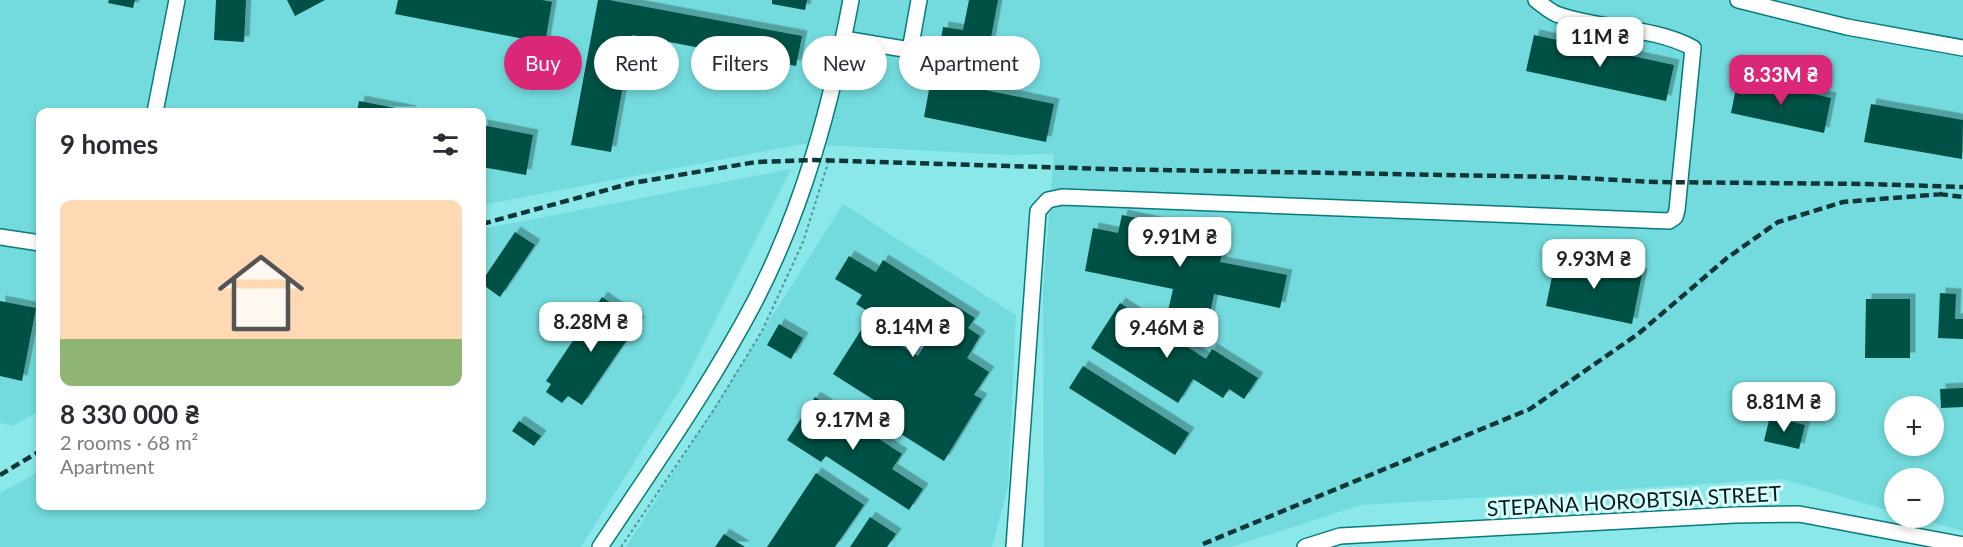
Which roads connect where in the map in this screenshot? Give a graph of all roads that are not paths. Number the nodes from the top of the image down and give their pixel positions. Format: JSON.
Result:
{"nodes":[{"id":1,"x":177,"y":0,"type":"edge"},
{"id":2,"x":851,"y":0,"type":"edge"},
{"id":3,"x":919,"y":0,"type":"edge"},
{"id":4,"x":1536,"y":0,"type":"edge"},
{"id":5,"x":1738,"y":0,"type":"edge"},
{"id":6,"x":845,"y":36,"type":"edge"},
{"id":7,"x":887,"y":46,"type":"edge"},
{"id":8,"x":1963,"y":48,"type":"edge"},
{"id":9,"x":831,"y":90,"type":"edge"},
{"id":10,"x":156,"y":108,"type":"edge"},
{"id":11,"x":0,"y":237,"type":"edge"},
{"id":12,"x":36,"y":242,"type":"edge"},
{"id":13,"x":1963,"y":545,"type":"edge"},
{"id":14,"x":600,"y":547,"type":"edge"},
{"id":15,"x":1014,"y":547,"type":"edge"},
{"id":16,"x":1305,"y":547,"type":"edge"}],
"edges":[{"from":1,"to":10,"type":"street"},
{"from":2,"to":6,"type":"street"},
{"from":3,"to":7,"type":"street"},
{"from":4,"to":15,"type":"street"},
{"from":5,"to":8,"type":"street"},
{"from":9,"to":14,"type":"street"},
{"from":11,"to":12,"type":"street"},
{"from":13,"to":16,"type":"street","name":"STEPANA HOROBTSIA STREET"}]}
